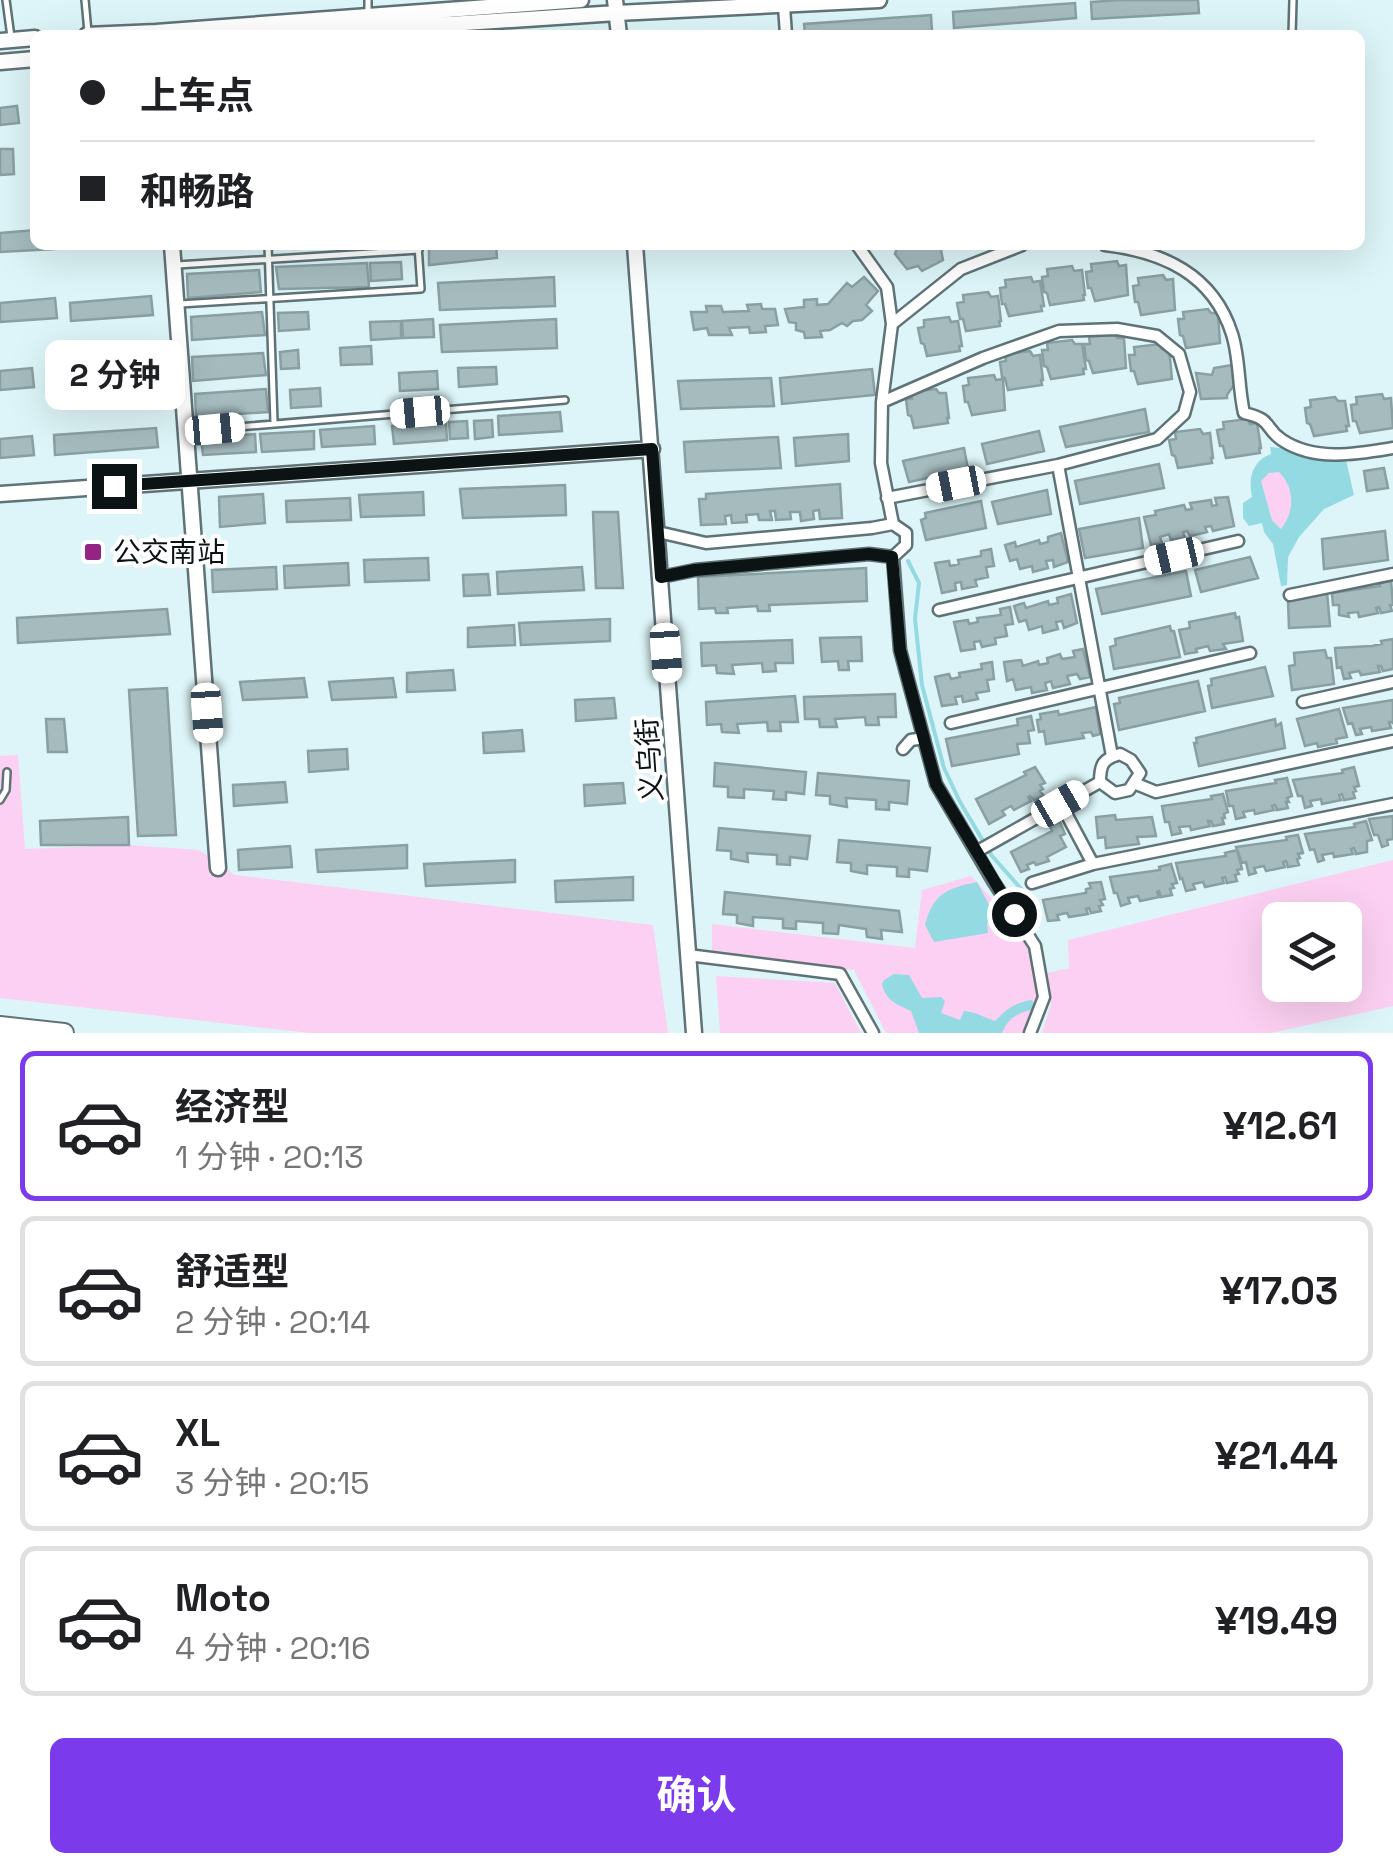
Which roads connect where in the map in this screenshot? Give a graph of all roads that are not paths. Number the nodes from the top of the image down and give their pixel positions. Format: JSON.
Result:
{"nodes":[{"id":1,"x":6,"y":0,"type":"edge"},
{"id":2,"x":85,"y":0,"type":"edge"},
{"id":3,"x":581,"y":0,"type":"edge"},
{"id":4,"x":879,"y":0,"type":"edge"},
{"id":5,"x":1293,"y":0,"type":"edge"},
{"id":6,"x":532,"y":2,"type":"edge"},
{"id":7,"x":616,"y":6,"type":"edge"},
{"id":8,"x":784,"y":6,"type":"junction"},
{"id":9,"x":368,"y":8,"type":"edge"},
{"id":10,"x":87,"y":30,"type":"edge"},
{"id":11,"x":189,"y":30,"type":"edge"},
{"id":12,"x":415,"y":30,"type":"edge"},
{"id":13,"x":786,"y":30,"type":"edge"},
{"id":14,"x":1292,"y":30,"type":"edge"},
{"id":15,"x":6,"y":40,"type":"edge"},
{"id":16,"x":30,"y":59,"type":"edge"},
{"id":17,"x":0,"y":62,"type":"edge"},
{"id":18,"x":172,"y":250,"type":"edge"},
{"id":19,"x":268,"y":250,"type":"edge"},
{"id":20,"x":391,"y":250,"type":"edge"},
{"id":21,"x":418,"y":250,"type":"edge"},
{"id":22,"x":636,"y":250,"type":"edge"},
{"id":23,"x":860,"y":250,"type":"edge"},
{"id":24,"x":1009,"y":250,"type":"edge"},
{"id":25,"x":1129,"y":250,"type":"edge"},
{"id":26,"x":268,"y":259,"type":"junction"},
{"id":27,"x":174,"y":265,"type":"junction"},
{"id":28,"x":271,"y":298,"type":"junction"},
{"id":29,"x":177,"y":304,"type":"junction"},
{"id":30,"x":892,"y":324,"type":"junction"},
{"id":31,"x":565,"y":400,"type":"dead end"},
{"id":32,"x":882,"y":402,"type":"junction"},
{"id":33,"x":274,"y":423,"type":"junction"},
{"id":34,"x":186,"y":432,"type":"junction"},
{"id":35,"x":1393,"y":448,"type":"edge"},
{"id":36,"x":652,"y":449,"type":"junction"},
{"id":37,"x":1058,"y":464,"type":"junction"},
{"id":38,"x":190,"y":481,"type":"junction"},
{"id":39,"x":0,"y":494,"type":"edge"},
{"id":40,"x":888,"y":498,"type":"junction"},
{"id":41,"x":893,"y":524,"type":"junction"},
{"id":42,"x":658,"y":532,"type":"junction"},
{"id":43,"x":1238,"y":541,"type":"dead end"},
{"id":44,"x":892,"y":557,"type":"junction"},
{"id":45,"x":1393,"y":574,"type":"edge"},
{"id":46,"x":661,"y":577,"type":"junction"},
{"id":47,"x":1079,"y":578,"type":"junction"},
{"id":48,"x":1290,"y":595,"type":"dead end"},
{"id":49,"x":939,"y":610,"type":"dead end"},
{"id":50,"x":1250,"y":653,"type":"dead end"},
{"id":51,"x":1393,"y":682,"type":"edge"},
{"id":52,"x":1100,"y":688,"type":"junction"},
{"id":53,"x":1303,"y":702,"type":"dead end"},
{"id":54,"x":950,"y":723,"type":"dead end"},
{"id":55,"x":924,"y":738,"type":"junction"},
{"id":56,"x":1393,"y":741,"type":"edge"},
{"id":57,"x":903,"y":748,"type":"dead end"},
{"id":58,"x":1112,"y":756,"type":"junction"},
{"id":59,"x":7,"y":772,"type":"dead end"},
{"id":60,"x":1100,"y":782,"type":"junction"},
{"id":61,"x":1134,"y":783,"type":"junction"},
{"id":62,"x":0,"y":800,"type":"edge"},
{"id":63,"x":1060,"y":804,"type":"junction"},
{"id":64,"x":1393,"y":804,"type":"edge"},
{"id":65,"x":976,"y":852,"type":"junction"},
{"id":66,"x":1086,"y":852,"type":"junction"},
{"id":67,"x":1093,"y":864,"type":"junction"},
{"id":68,"x":218,"y":868,"type":"dead end"},
{"id":69,"x":1062,"y":874,"type":"junction"},
{"id":70,"x":1032,"y":883,"type":"dead end"},
{"id":71,"x":688,"y":955,"type":"junction"},
{"id":72,"x":0,"y":1026,"type":"edge"},
{"id":73,"x":64,"y":1033,"type":"edge"},
{"id":74,"x":694,"y":1033,"type":"edge"},
{"id":75,"x":873,"y":1033,"type":"edge"},
{"id":76,"x":1030,"y":1033,"type":"edge"}],
"edges":[{"from":1,"to":15,"type":"lane"},
{"from":2,"to":10,"type":"lane"},
{"from":3,"to":6,"type":"street"},
{"from":4,"to":8,"type":"street"},
{"from":5,"to":14,"type":"lane"},
{"from":6,"to":9,"type":"street"},
{"from":7,"to":8,"type":"street"},
{"from":7,"to":12,"type":"street"},
{"from":8,"to":13,"type":"street"},
{"from":9,"to":11,"type":"street"},
{"from":16,"to":17,"type":"street"},
{"from":18,"to":27,"type":"street"},
{"from":19,"to":26,"type":"lane"},
{"from":20,"to":26,"type":"lane"},
{"from":21,"to":28,"type":"lane"},
{"from":22,"to":36,"type":"street","name":"义乌街"},
{"from":23,"to":30,"type":"street"},
{"from":24,"to":30,"type":"street"},
{"from":25,"to":35,"type":"street"},
{"from":26,"to":27,"type":"lane"},
{"from":26,"to":28,"type":"lane"},
{"from":27,"to":29,"type":"street"},
{"from":28,"to":29,"type":"lane"},
{"from":28,"to":33,"type":"lane"},
{"from":29,"to":34,"type":"street"},
{"from":30,"to":32,"type":"street"},
{"from":31,"to":33,"type":"lane"},
{"from":32,"to":37,"type":"street"},
{"from":32,"to":40,"type":"street"},
{"from":33,"to":34,"type":"lane"},
{"from":34,"to":38,"type":"street"},
{"from":36,"to":38,"type":"street"},
{"from":36,"to":42,"type":"street","name":"义乌街"},
{"from":37,"to":40,"type":"street"},
{"from":37,"to":47,"type":"street"},
{"from":38,"to":39,"type":"street"},
{"from":38,"to":68,"type":"street"},
{"from":40,"to":41,"type":"street"},
{"from":41,"to":42,"type":"street"},
{"from":41,"to":44,"type":"street"},
{"from":42,"to":46,"type":"street","name":"义乌街"},
{"from":43,"to":47,"type":"street"},
{"from":44,"to":46,"type":"street"},
{"from":44,"to":55,"type":"street"},
{"from":45,"to":48,"type":"street"},
{"from":46,"to":71,"type":"street","name":"义乌街"},
{"from":47,"to":49,"type":"street"},
{"from":47,"to":52,"type":"street"},
{"from":50,"to":52,"type":"street"},
{"from":51,"to":53,"type":"street"},
{"from":52,"to":54,"type":"street"},
{"from":52,"to":58,"type":"street"},
{"from":55,"to":57,"type":"street"},
{"from":55,"to":65,"type":"street"},
{"from":56,"to":61,"type":"street"},
{"from":58,"to":60,"type":"street"},
{"from":58,"to":61,"type":"street"},
{"from":59,"to":62,"type":"lane"},
{"from":60,"to":61,"type":"street"},
{"from":60,"to":63,"type":"street"},
{"from":63,"to":65,"type":"street"},
{"from":63,"to":66,"type":"street"},
{"from":64,"to":67,"type":"street"},
{"from":65,"to":76,"type":"street"},
{"from":66,"to":67,"type":"street"},
{"from":66,"to":69,"type":"street"},
{"from":67,"to":69,"type":"street"},
{"from":69,"to":70,"type":"street"},
{"from":71,"to":74,"type":"street","name":"义乌街"},
{"from":71,"to":75,"type":"street"},
{"from":72,"to":73,"type":"main road"}]}
